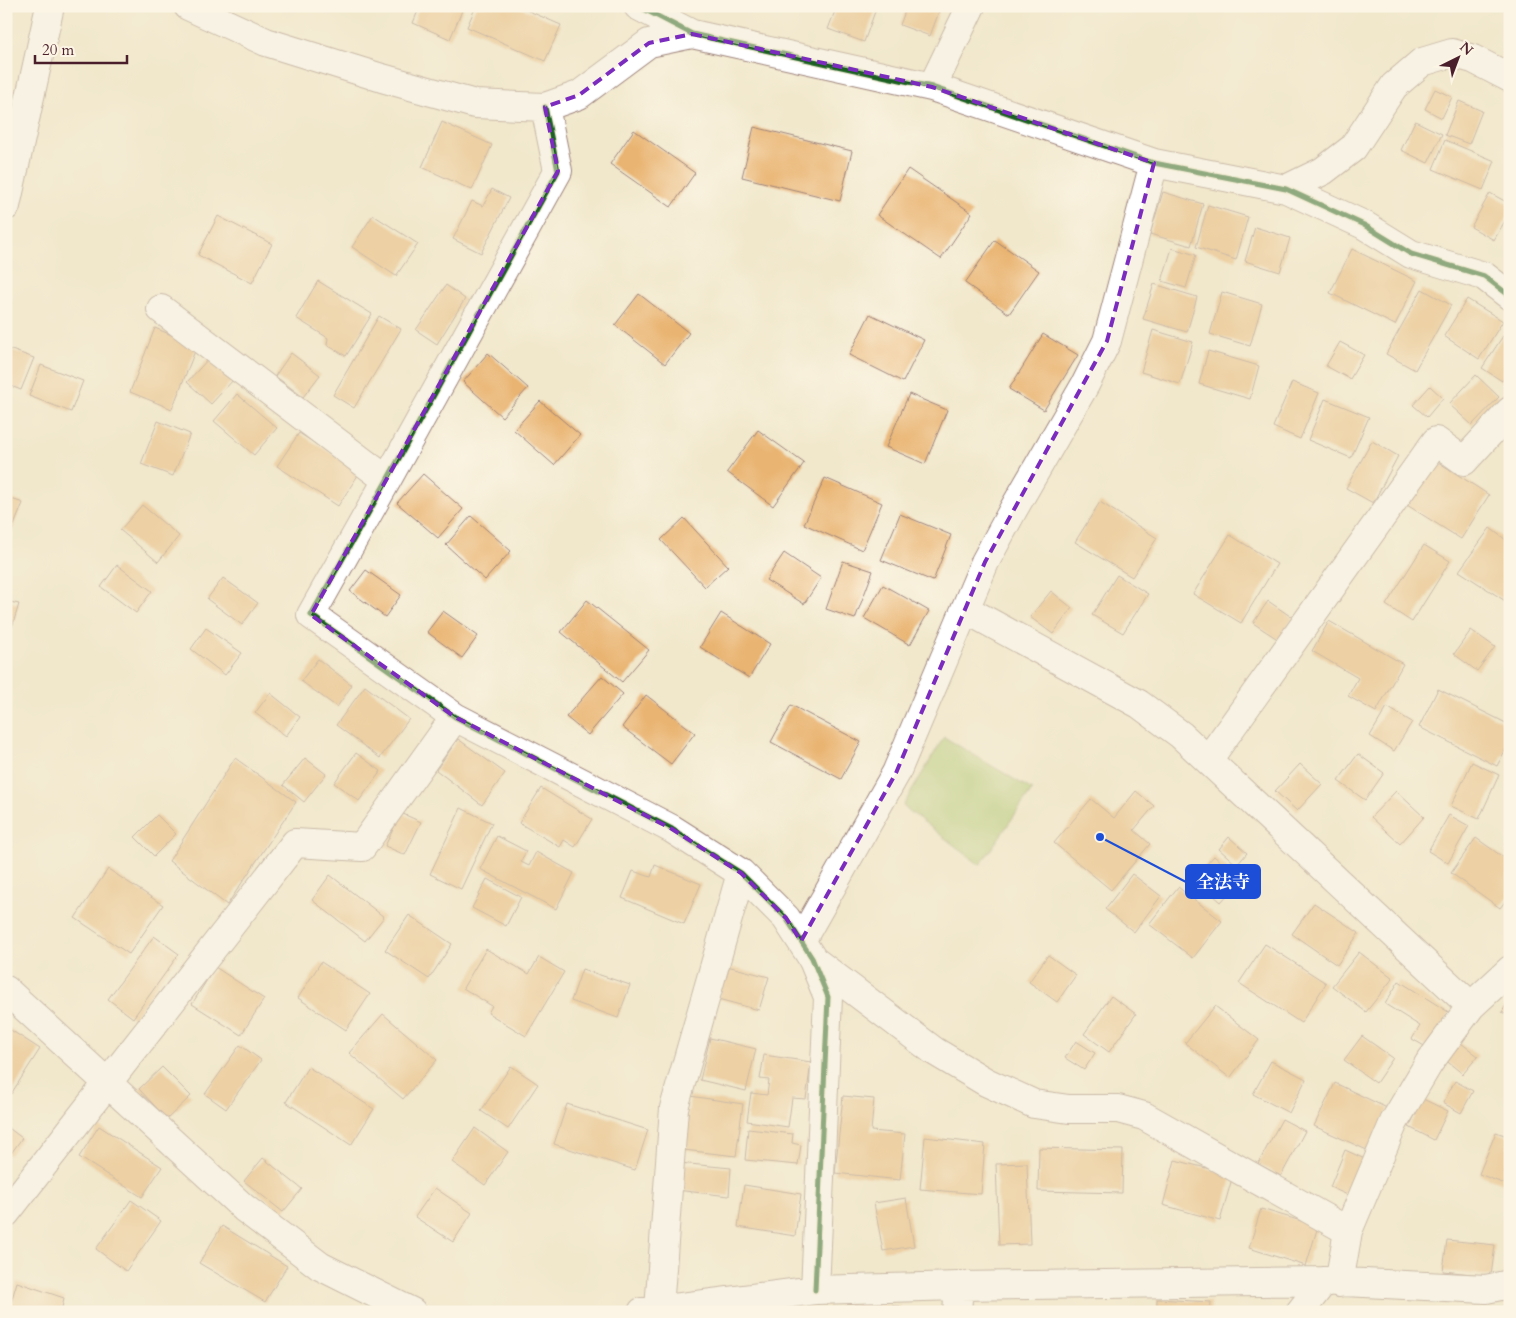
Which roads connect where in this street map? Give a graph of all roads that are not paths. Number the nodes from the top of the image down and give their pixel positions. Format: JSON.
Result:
{"nodes":[{"id":1,"x":50,"y":6,"type":"edge"},
{"id":2,"x":188,"y":6,"type":"edge"},
{"id":3,"x":638,"y":6,"type":"edge"},
{"id":4,"x":971,"y":6,"type":"edge"},
{"id":5,"x":692,"y":34,"type":"junction"},
{"id":6,"x":1510,"y":78,"type":"edge"},
{"id":7,"x":932,"y":87,"type":"junction"},
{"id":8,"x":545,"y":107,"type":"junction"},
{"id":9,"x":1154,"y":163,"type":"junction"},
{"id":10,"x":1286,"y":189,"type":"junction"},
{"id":11,"x":6,"y":206,"type":"edge"},
{"id":12,"x":1510,"y":296,"type":"edge"},
{"id":13,"x":161,"y":309,"type":"dead end"},
{"id":14,"x":1510,"y":411,"type":"edge"},
{"id":15,"x":387,"y":480,"type":"junction"},
{"id":16,"x":965,"y":609,"type":"junction"},
{"id":17,"x":455,"y":717,"type":"junction"},
{"id":18,"x":1208,"y":760,"type":"junction"},
{"id":19,"x":741,"y":873,"type":"junction"},
{"id":20,"x":806,"y":950,"type":"junction"},
{"id":21,"x":1510,"y":970,"type":"edge"},
{"id":22,"x":6,"y":990,"type":"edge"},
{"id":23,"x":1471,"y":1006,"type":"junction"},
{"id":24,"x":108,"y":1083,"type":"junction"},
{"id":25,"x":6,"y":1213,"type":"edge"},
{"id":26,"x":1348,"y":1231,"type":"junction"},
{"id":27,"x":1332,"y":1282,"type":"junction"},
{"id":28,"x":1510,"y":1284,"type":"edge"},
{"id":29,"x":815,"y":1290,"type":"junction"},
{"id":30,"x":958,"y":1299,"type":"edge"},
{"id":31,"x":650,"y":1310,"type":"edge"},
{"id":32,"x":412,"y":1312,"type":"edge"},
{"id":33,"x":1300,"y":1312,"type":"edge"}],
"edges":[{"from":1,"to":11,"type":"street"},
{"from":2,"to":8,"type":"street"},
{"from":3,"to":5,"type":"street"},
{"from":4,"to":7,"type":"street"},
{"from":5,"to":7,"type":"street"},
{"from":5,"to":8,"type":"street"},
{"from":6,"to":10,"type":"street"},
{"from":7,"to":9,"type":"street"},
{"from":8,"to":15,"type":"street"},
{"from":9,"to":10,"type":"street"},
{"from":9,"to":16,"type":"street"},
{"from":10,"to":12,"type":"street"},
{"from":13,"to":15,"type":"street"},
{"from":14,"to":18,"type":"street"},
{"from":15,"to":17,"type":"street"},
{"from":16,"to":18,"type":"street"},
{"from":16,"to":20,"type":"street"},
{"from":17,"to":19,"type":"street"},
{"from":17,"to":24,"type":"street"},
{"from":18,"to":23,"type":"street"},
{"from":19,"to":20,"type":"street"},
{"from":19,"to":31,"type":"street"},
{"from":20,"to":26,"type":"street"},
{"from":20,"to":29,"type":"street"},
{"from":21,"to":23,"type":"street"},
{"from":22,"to":24,"type":"street"},
{"from":23,"to":26,"type":"street"},
{"from":24,"to":25,"type":"street"},
{"from":24,"to":32,"type":"street"},
{"from":26,"to":27,"type":"street"},
{"from":27,"to":28,"type":"street"},
{"from":27,"to":30,"type":"street"},
{"from":27,"to":33,"type":"street"},
{"from":29,"to":30,"type":"street"},
{"from":29,"to":31,"type":"street"}]}
